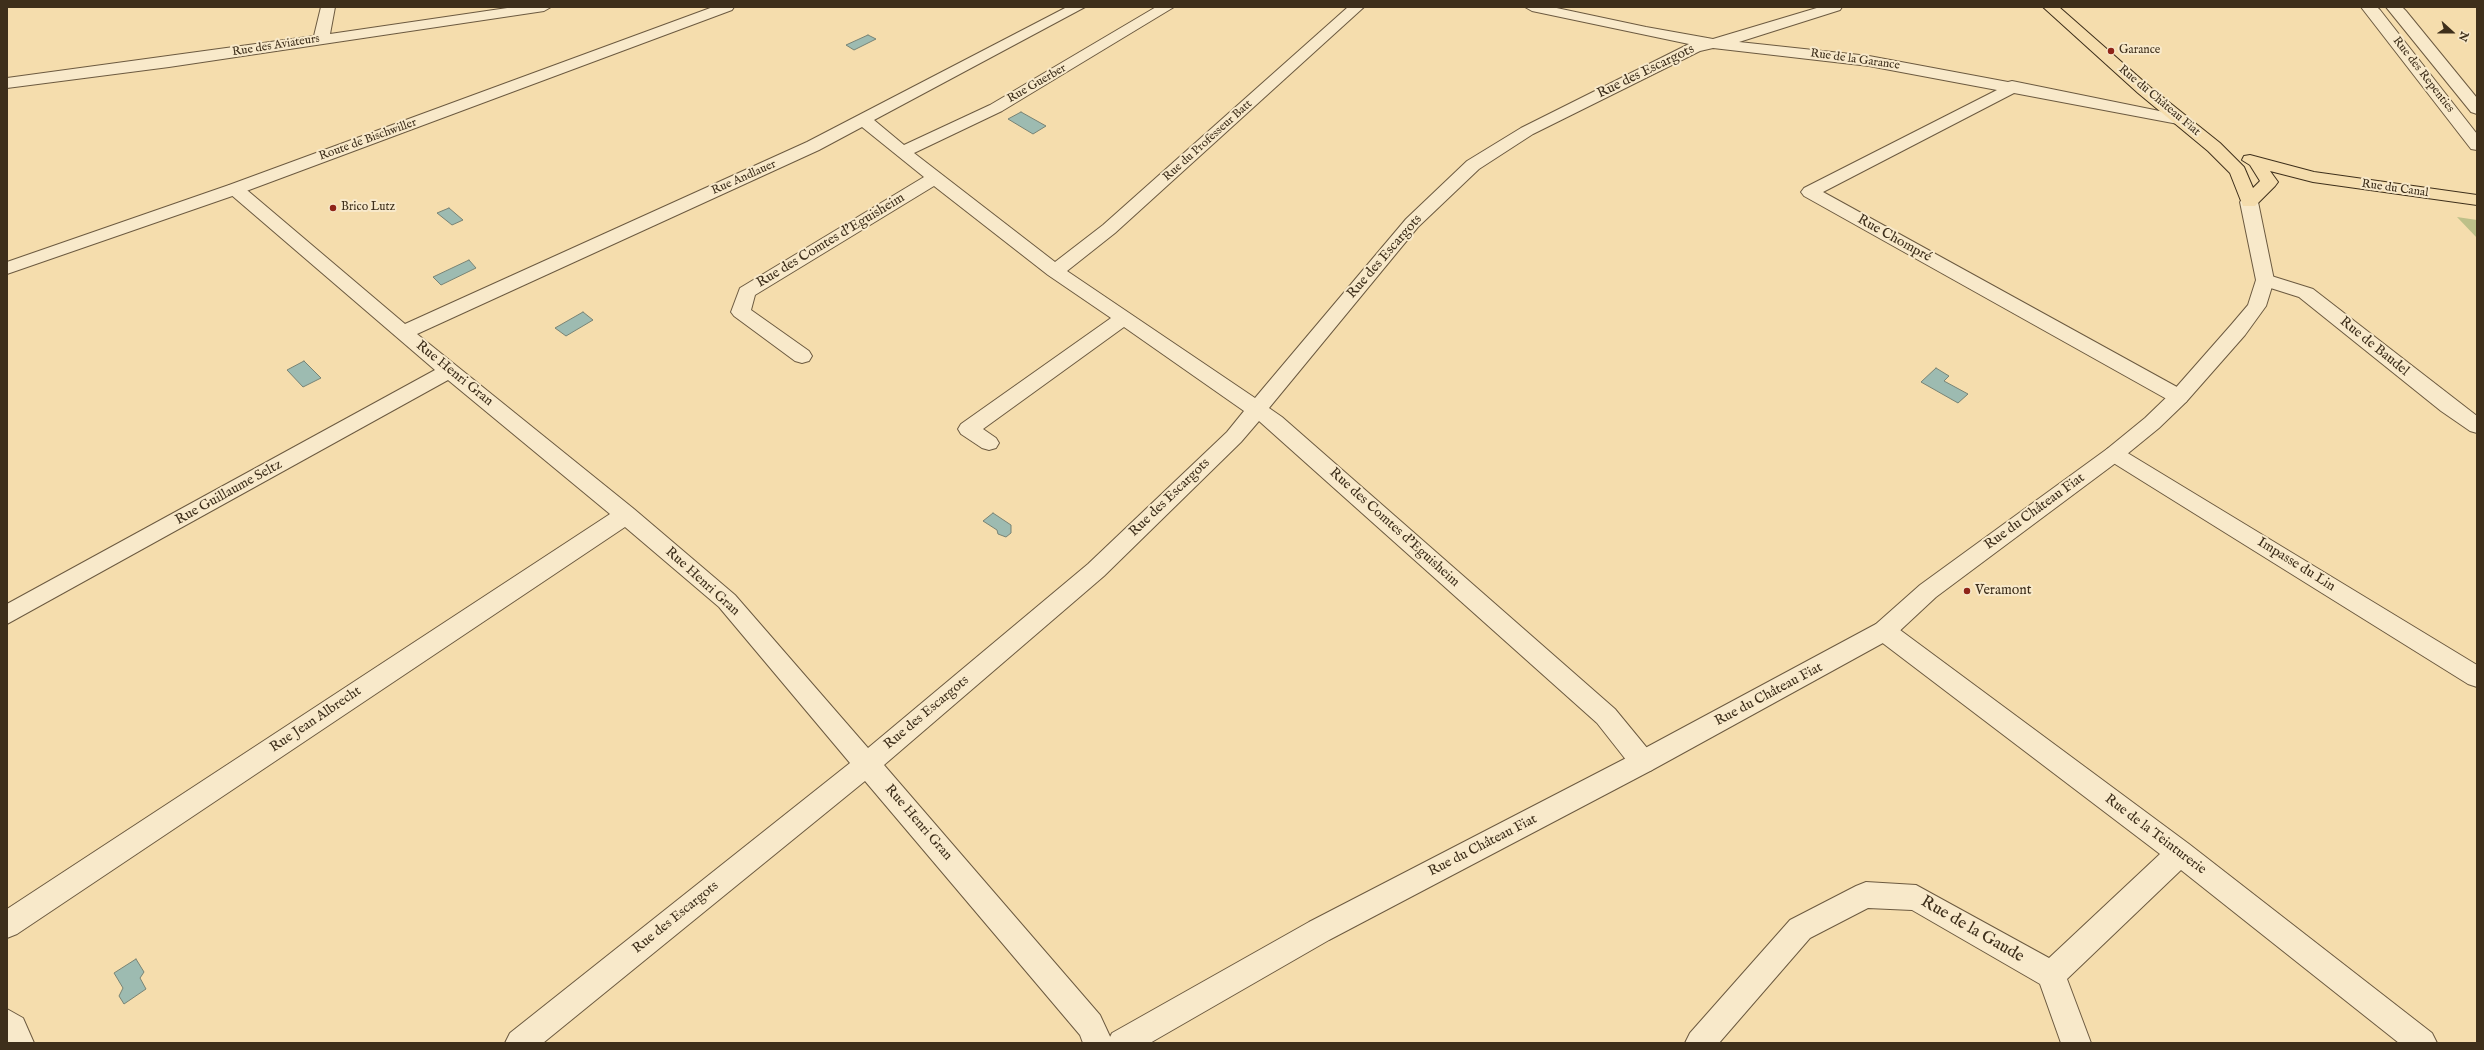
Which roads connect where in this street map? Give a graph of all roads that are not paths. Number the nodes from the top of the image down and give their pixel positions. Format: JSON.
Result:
{"nodes":[{"id":1,"x":328,"y":7,"type":"edge"},
{"id":2,"x":544,"y":7,"type":"edge"},
{"id":3,"x":727,"y":7,"type":"edge"},
{"id":4,"x":1078,"y":7,"type":"edge"},
{"id":5,"x":1167,"y":7,"type":"edge"},
{"id":6,"x":1357,"y":7,"type":"edge"},
{"id":7,"x":1532,"y":7,"type":"edge"},
{"id":8,"x":1834,"y":7,"type":"edge"},
{"id":9,"x":2050,"y":7,"type":"edge"},
{"id":10,"x":2368,"y":7,"type":"edge"},
{"id":11,"x":2393,"y":7,"type":"edge"},
{"id":12,"x":321,"y":39,"type":"junction"},
{"id":13,"x":1710,"y":43,"type":"junction"},
{"id":14,"x":7,"y":83,"type":"edge"},
{"id":15,"x":2012,"y":86,"type":"junction"},
{"id":16,"x":2477,"y":109,"type":"edge"},
{"id":17,"x":2178,"y":119,"type":"junction"},
{"id":18,"x":864,"y":120,"type":"junction"},
{"id":19,"x":2477,"y":145,"type":"edge"},
{"id":20,"x":2214,"y":147,"type":"junction"},
{"id":21,"x":902,"y":152,"type":"junction"},
{"id":22,"x":2256,"y":162,"type":"junction"},
{"id":23,"x":2238,"y":171,"type":"junction"},
{"id":24,"x":935,"y":178,"type":"junction"},
{"id":25,"x":2313,"y":178,"type":"junction"},
{"id":26,"x":2269,"y":182,"type":"junction"},
{"id":27,"x":235,"y":189,"type":"junction"},
{"id":28,"x":2477,"y":200,"type":"edge"},
{"id":29,"x":2249,"y":202,"type":"junction"},
{"id":30,"x":7,"y":268,"type":"edge"},
{"id":31,"x":1055,"y":271,"type":"junction"},
{"id":32,"x":2265,"y":280,"type":"junction"},
{"id":33,"x":1124,"y":318,"type":"junction"},
{"id":34,"x":403,"y":333,"type":"junction"},
{"id":35,"x":802,"y":356,"type":"dead end"},
{"id":36,"x":450,"y":370,"type":"junction"},
{"id":37,"x":2179,"y":397,"type":"junction"},
{"id":38,"x":1257,"y":408,"type":"junction"},
{"id":39,"x":2477,"y":426,"type":"edge"},
{"id":40,"x":988,"y":443,"type":"dead end"},
{"id":41,"x":2114,"y":454,"type":"junction"},
{"id":42,"x":626,"y":515,"type":"junction"},
{"id":43,"x":7,"y":615,"type":"edge"},
{"id":44,"x":1884,"y":631,"type":"junction"},
{"id":45,"x":2477,"y":677,"type":"edge"},
{"id":46,"x":1643,"y":762,"type":"junction"},
{"id":47,"x":867,"y":764,"type":"junction"},
{"id":48,"x":2180,"y":853,"type":"junction"},
{"id":49,"x":7,"y":925,"type":"edge"},
{"id":50,"x":2051,"y":975,"type":"junction"},
{"id":51,"x":7,"y":1022,"type":"edge"},
{"id":52,"x":19,"y":1043,"type":"edge"},
{"id":53,"x":520,"y":1043,"type":"edge"},
{"id":54,"x":1098,"y":1043,"type":"edge"},
{"id":55,"x":1122,"y":1043,"type":"edge"},
{"id":56,"x":1700,"y":1043,"type":"edge"},
{"id":57,"x":2076,"y":1043,"type":"edge"},
{"id":58,"x":2422,"y":1043,"type":"edge"}],
"edges":[{"from":1,"to":12,"type":"street"},
{"from":2,"to":12,"type":"street","name":"Rue des Aviateurs"},
{"from":3,"to":27,"type":"street","name":"Route de Bischwiller"},
{"from":4,"to":18,"type":"street","name":"Rue Andlauer"},
{"from":5,"to":21,"type":"street","name":"Rue Guerber"},
{"from":6,"to":31,"type":"street","name":"Rue du Professeur Batt"},
{"from":7,"to":13,"type":"street","name":"Rue de la Garance"},
{"from":8,"to":13,"type":"street","name":"Rue des Escargots"},
{"from":9,"to":17,"type":"main road","name":"Rue du Château Fiat"},
{"from":10,"to":19,"type":"street","name":"Rue des Repenties"},
{"from":11,"to":16,"type":"street","name":"Rue des Repenties"},
{"from":12,"to":14,"type":"street","name":"Rue des Aviateurs"},
{"from":13,"to":15,"type":"street","name":"Rue de la Garance"},
{"from":13,"to":38,"type":"street","name":"Rue des Escargots"},
{"from":15,"to":17,"type":"street","name":"Rue de la Garance"},
{"from":15,"to":37,"type":"street","name":"Rue Chompré"},
{"from":17,"to":20,"type":"main road","name":"Rue du Château Fiat"},
{"from":18,"to":21,"type":"street","name":"Rue des Comtes d'Eguisheim"},
{"from":18,"to":34,"type":"street","name":"Rue Andlauer"},
{"from":20,"to":22,"type":"main road","name":"Rue du Château Fiat"},
{"from":20,"to":23,"type":"main road","name":"Rue du Château Fiat"},
{"from":21,"to":24,"type":"street","name":"Rue des Comtes d'Eguisheim"},
{"from":22,"to":23,"type":"main road"},
{"from":22,"to":25,"type":"main road","name":"Rue du Canal"},
{"from":22,"to":26,"type":"main road"},
{"from":23,"to":26,"type":"main road","name":"Rue du Canal"},
{"from":23,"to":29,"type":"main road","name":"Rue du Château Fiat"},
{"from":24,"to":31,"type":"street","name":"Rue des Comtes d'Eguisheim"},
{"from":24,"to":35,"type":"street","name":"Rue des Comtes d'Eguisheim"},
{"from":25,"to":26,"type":"main road","name":"Rue du Canal"},
{"from":25,"to":28,"type":"main road","name":"Rue du Canal"},
{"from":26,"to":29,"type":"main road"},
{"from":27,"to":30,"type":"street","name":"Route de Bischwiller"},
{"from":27,"to":34,"type":"street","name":"Rue Henri Gran"},
{"from":29,"to":32,"type":"street","name":"Rue du Château Fiat"},
{"from":31,"to":33,"type":"street","name":"Rue des Comtes d'Eguisheim"},
{"from":32,"to":37,"type":"street","name":"Rue du Château Fiat"},
{"from":32,"to":39,"type":"street","name":"Rue de Baudel"},
{"from":33,"to":38,"type":"street","name":"Rue des Comtes d'Eguisheim"},
{"from":33,"to":40,"type":"street"},
{"from":34,"to":36,"type":"street","name":"Rue Henri Gran"},
{"from":36,"to":42,"type":"street","name":"Rue Henri Gran"},
{"from":36,"to":43,"type":"street","name":"Rue Guillaume Seltz"},
{"from":37,"to":41,"type":"street","name":"Rue du Château Fiat"},
{"from":38,"to":46,"type":"street","name":"Rue des Comtes d'Eguisheim"},
{"from":38,"to":47,"type":"street","name":"Rue des Escargots"},
{"from":41,"to":44,"type":"street","name":"Rue du Château Fiat"},
{"from":41,"to":45,"type":"street","name":"Impasse du Lin"},
{"from":42,"to":47,"type":"street","name":"Rue Henri Gran"},
{"from":42,"to":49,"type":"street","name":"Rue Jean Albrecht"},
{"from":44,"to":46,"type":"street","name":"Rue du Château Fiat"},
{"from":44,"to":48,"type":"street","name":"Rue de la Teinturerie"},
{"from":46,"to":55,"type":"street","name":"Rue du Château Fiat"},
{"from":47,"to":53,"type":"street","name":"Rue des Escargots"},
{"from":47,"to":54,"type":"street","name":"Rue Henri Gran"},
{"from":48,"to":50,"type":"street"},
{"from":48,"to":58,"type":"street","name":"Rue de la Teinturerie"},
{"from":50,"to":56,"type":"street","name":"Rue de la Gaude"},
{"from":50,"to":57,"type":"street"},
{"from":51,"to":52,"type":"street"}]}
